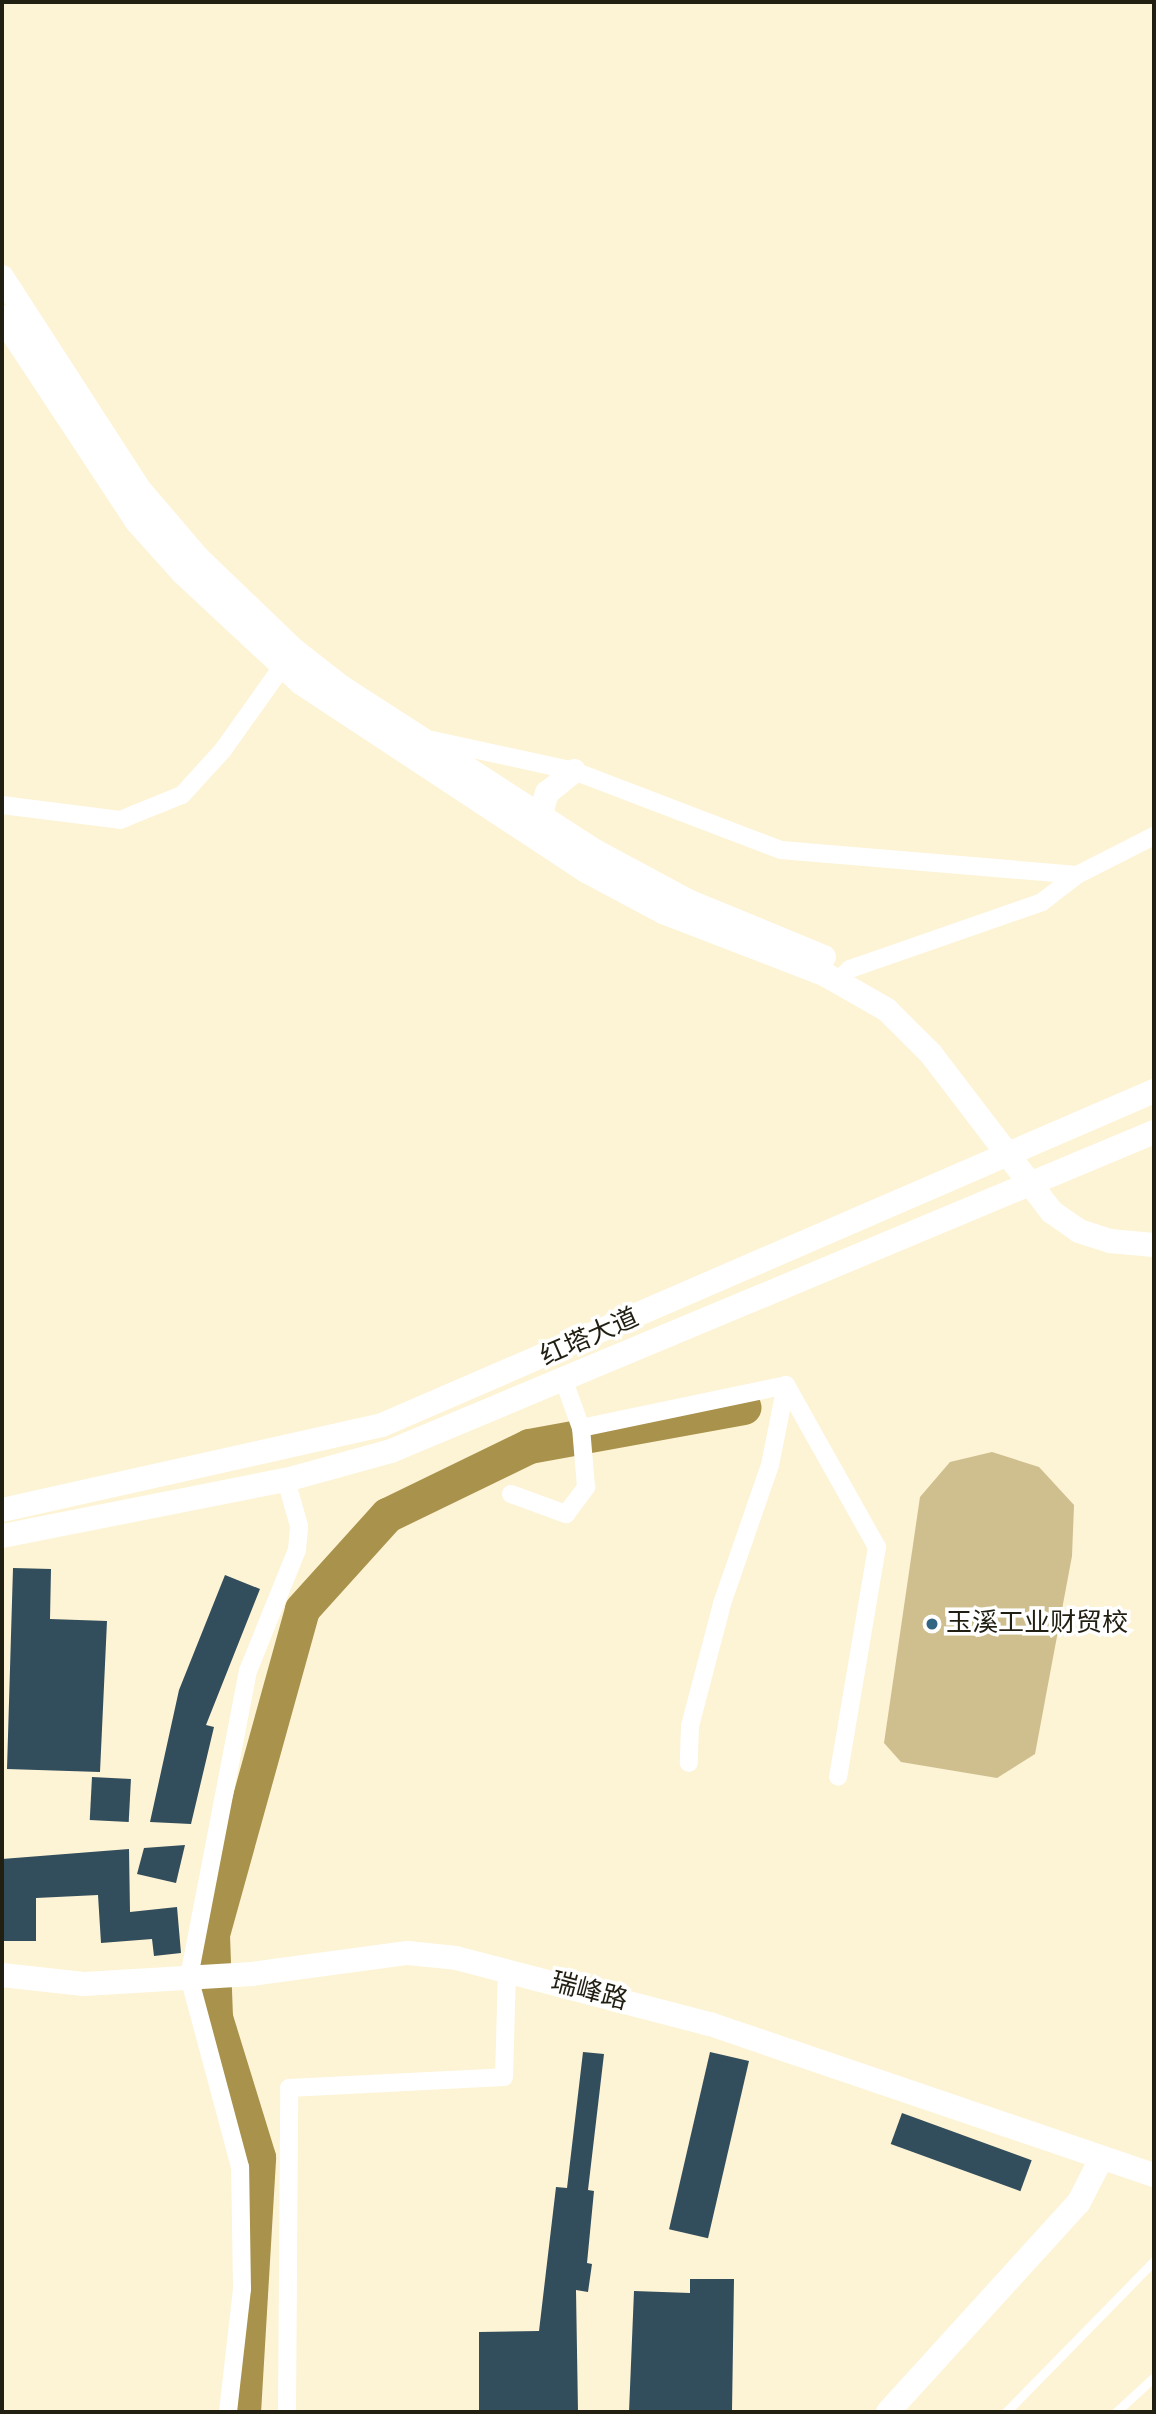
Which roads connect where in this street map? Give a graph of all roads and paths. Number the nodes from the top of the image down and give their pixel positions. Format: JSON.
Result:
{"nodes":[{"id":1,"x":2,"y":277,"type":"edge"},
{"id":2,"x":2,"y":317,"type":"edge"},
{"id":3,"x":288,"y":658,"type":"junction"},
{"id":4,"x":422,"y":738,"type":"junction"},
{"id":5,"x":574,"y":771,"type":"junction"},
{"id":6,"x":2,"y":805,"type":"edge"},
{"id":7,"x":537,"y":816,"type":"junction"},
{"id":8,"x":1154,"y":836,"type":"edge"},
{"id":9,"x":537,"y":842,"type":"junction"},
{"id":10,"x":1077,"y":875,"type":"junction"},
{"id":11,"x":843,"y":975,"type":"junction"},
{"id":12,"x":1154,"y":1091,"type":"edge"},
{"id":13,"x":1154,"y":1132,"type":"edge"},
{"id":14,"x":1007,"y":1153,"type":"junction"},
{"id":15,"x":1027,"y":1185,"type":"junction"},
{"id":16,"x":1154,"y":1245,"type":"edge"},
{"id":17,"x":564,"y":1381,"type":"junction"},
{"id":18,"x":786,"y":1385,"type":"junction"},
{"id":19,"x":581,"y":1430,"type":"junction"},
{"id":20,"x":286,"y":1480,"type":"junction"},
{"id":21,"x":510,"y":1494,"type":"dead end"},
{"id":22,"x":2,"y":1510,"type":"edge"},
{"id":23,"x":2,"y":1536,"type":"edge"},
{"id":24,"x":689,"y":1763,"type":"dead end"},
{"id":25,"x":838,"y":1777,"type":"dead end"},
{"id":26,"x":507,"y":1971,"type":"junction"},
{"id":27,"x":2,"y":1975,"type":"edge"},
{"id":28,"x":192,"y":1977,"type":"junction"},
{"id":29,"x":1101,"y":2159,"type":"junction"},
{"id":30,"x":1154,"y":2175,"type":"edge"},
{"id":31,"x":1154,"y":2261,"type":"edge"},
{"id":32,"x":1154,"y":2377,"type":"edge"},
{"id":33,"x":228,"y":2412,"type":"edge"},
{"id":34,"x":287,"y":2412,"type":"edge"},
{"id":35,"x":888,"y":2412,"type":"edge"},
{"id":36,"x":1006,"y":2412,"type":"edge"},
{"id":37,"x":1116,"y":2412,"type":"edge"}],
"edges":[{"from":1,"to":3,"type":"street"},
{"from":2,"to":3,"type":"street"},
{"from":3,"to":4,"type":"street"},
{"from":3,"to":6,"type":"street"},
{"from":3,"to":9,"type":"street"},
{"from":4,"to":5,"type":"street"},
{"from":4,"to":7,"type":"street"},
{"from":5,"to":7,"type":"street"},
{"from":5,"to":10,"type":"street"},
{"from":7,"to":9,"type":"street"},
{"from":7,"to":11,"type":"street"},
{"from":8,"to":10,"type":"street"},
{"from":9,"to":11,"type":"street"},
{"from":10,"to":11,"type":"street"},
{"from":11,"to":14,"type":"street"},
{"from":12,"to":14,"type":"street","name":"红塔大道"},
{"from":13,"to":15,"type":"street","name":"红塔大道"},
{"from":14,"to":15,"type":"street"},
{"from":14,"to":22,"type":"street","name":"红塔大道"},
{"from":15,"to":16,"type":"street"},
{"from":15,"to":17,"type":"street","name":"红塔大道"},
{"from":17,"to":19,"type":"street"},
{"from":17,"to":20,"type":"street","name":"红塔大道"},
{"from":18,"to":19,"type":"street"},
{"from":18,"to":24,"type":"street"},
{"from":18,"to":25,"type":"street"},
{"from":19,"to":21,"type":"street"},
{"from":20,"to":23,"type":"street","name":"红塔大道"},
{"from":20,"to":28,"type":"street"},
{"from":26,"to":28,"type":"street","name":"瑞峰路"},
{"from":26,"to":29,"type":"street","name":"瑞峰路"},
{"from":26,"to":34,"type":"street"},
{"from":27,"to":28,"type":"street","name":"瑞峰路"},
{"from":28,"to":33,"type":"street"},
{"from":29,"to":30,"type":"street","name":"瑞峰路"},
{"from":29,"to":35,"type":"street"},
{"from":31,"to":36,"type":"lane"},
{"from":32,"to":37,"type":"lane"}]}
